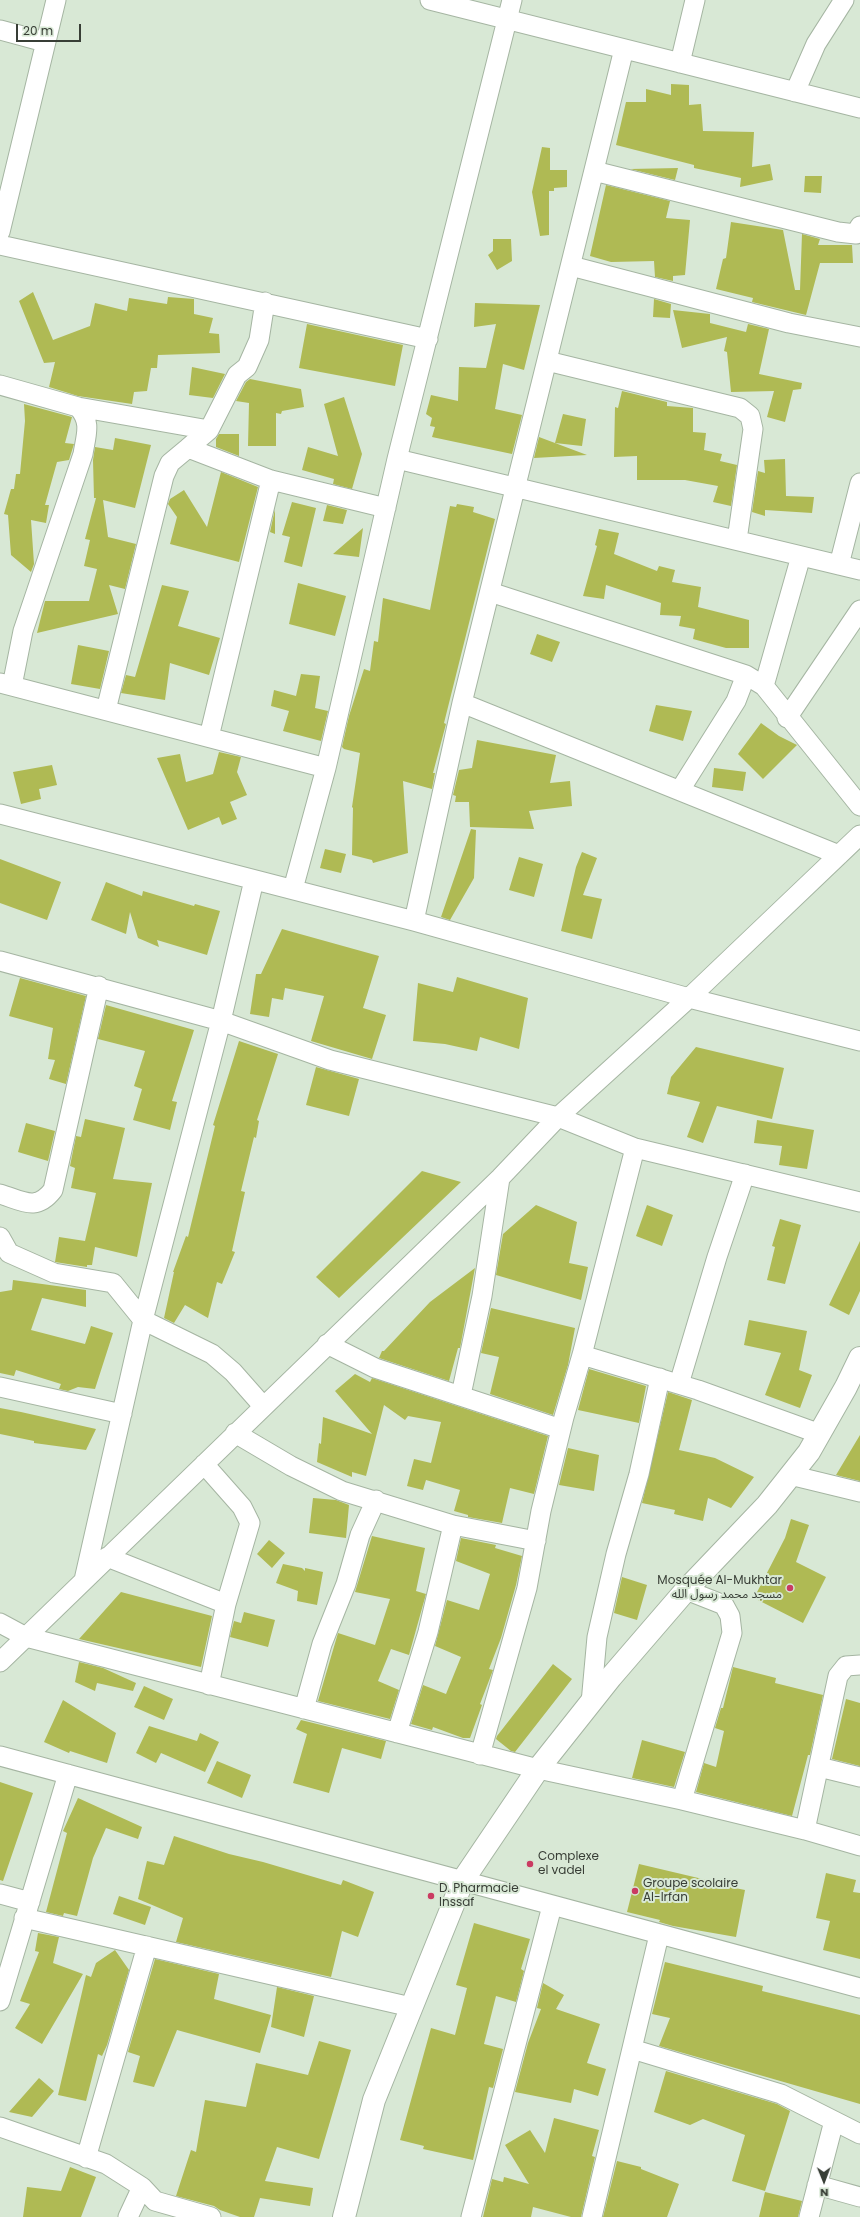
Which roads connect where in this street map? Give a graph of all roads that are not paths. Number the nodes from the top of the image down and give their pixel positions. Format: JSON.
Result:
{"nodes":[{"id":1,"x":56,"y":0,"type":"edge"},
{"id":2,"x":430,"y":0,"type":"edge"},
{"id":3,"x":512,"y":0,"type":"edge"},
{"id":4,"x":695,"y":0,"type":"edge"},
{"id":5,"x":844,"y":0,"type":"edge"},
{"id":6,"x":508,"y":20,"type":"junction"},
{"id":7,"x":0,"y":30,"type":"edge"},
{"id":8,"x":45,"y":42,"type":"junction"},
{"id":9,"x":624,"y":49,"type":"junction"},
{"id":10,"x":680,"y":63,"type":"junction"},
{"id":11,"x":795,"y":92,"type":"junction"},
{"id":12,"x":860,"y":108,"type":"edge"},
{"id":13,"x":594,"y":171,"type":"junction"},
{"id":14,"x":860,"y":226,"type":"edge"},
{"id":15,"x":0,"y":232,"type":"edge"},
{"id":16,"x":0,"y":245,"type":"edge"},
{"id":17,"x":571,"y":266,"type":"junction"},
{"id":18,"x":265,"y":302,"type":"junction"},
{"id":19,"x":860,"y":337,"type":"edge"},
{"id":20,"x":428,"y":339,"type":"junction"},
{"id":21,"x":547,"y":360,"type":"junction"},
{"id":22,"x":0,"y":385,"type":"edge"},
{"id":23,"x":78,"y":407,"type":"junction"},
{"id":24,"x":209,"y":430,"type":"junction"},
{"id":25,"x":188,"y":448,"type":"junction"},
{"id":26,"x":397,"y":460,"type":"junction"},
{"id":27,"x":270,"y":480,"type":"junction"},
{"id":28,"x":860,"y":483,"type":"edge"},
{"id":29,"x":516,"y":488,"type":"junction"},
{"id":30,"x":386,"y":508,"type":"junction"},
{"id":31,"x":737,"y":540,"type":"junction"},
{"id":32,"x":801,"y":556,"type":"junction"},
{"id":33,"x":839,"y":564,"type":"junction"},
{"id":34,"x":860,"y":570,"type":"edge"},
{"id":35,"x":490,"y":592,"type":"junction"},
{"id":36,"x":856,"y":623,"type":"edge"},
{"id":37,"x":746,"y":675,"type":"junction"},
{"id":38,"x":6,"y":684,"type":"edge"},
{"id":39,"x":764,"y":686,"type":"junction"},
{"id":40,"x":462,"y":703,"type":"junction"},
{"id":41,"x":106,"y":710,"type":"junction"},
{"id":42,"x":787,"y":718,"type":"junction"},
{"id":43,"x":209,"y":737,"type":"junction"},
{"id":44,"x":326,"y":768,"type":"junction"},
{"id":45,"x":680,"y":790,"type":"junction"},
{"id":46,"x":860,"y":806,"type":"edge"},
{"id":47,"x":0,"y":814,"type":"edge"},
{"id":48,"x":858,"y":840,"type":"edge"},
{"id":49,"x":840,"y":855,"type":"junction"},
{"id":50,"x":254,"y":880,"type":"junction"},
{"id":51,"x":293,"y":889,"type":"junction"},
{"id":52,"x":414,"y":921,"type":"junction"},
{"id":53,"x":2,"y":967,"type":"edge"},
{"id":54,"x":98,"y":986,"type":"junction"},
{"id":55,"x":689,"y":998,"type":"junction"},
{"id":56,"x":221,"y":1021,"type":"junction"},
{"id":57,"x":860,"y":1042,"type":"edge"},
{"id":58,"x":558,"y":1117,"type":"junction"},
{"id":59,"x":635,"y":1148,"type":"junction"},
{"id":60,"x":745,"y":1174,"type":"junction"},
{"id":61,"x":500,"y":1178,"type":"junction"},
{"id":62,"x":0,"y":1194,"type":"edge"},
{"id":63,"x":860,"y":1202,"type":"edge"},
{"id":64,"x":0,"y":1237,"type":"edge"},
{"id":65,"x":143,"y":1320,"type":"junction"},
{"id":66,"x":327,"y":1344,"type":"junction"},
{"id":67,"x":582,"y":1355,"type":"junction"},
{"id":68,"x":860,"y":1358,"type":"edge"},
{"id":69,"x":660,"y":1378,"type":"junction"},
{"id":70,"x":679,"y":1384,"type":"junction"},
{"id":71,"x":0,"y":1388,"type":"edge"},
{"id":72,"x":461,"y":1396,"type":"junction"},
{"id":73,"x":263,"y":1406,"type":"junction"},
{"id":74,"x":122,"y":1414,"type":"junction"},
{"id":75,"x":561,"y":1429,"type":"junction"},
{"id":76,"x":235,"y":1433,"type":"junction"},
{"id":77,"x":820,"y":1434,"type":"junction"},
{"id":78,"x":204,"y":1464,"type":"junction"},
{"id":79,"x":790,"y":1475,"type":"junction"},
{"id":80,"x":860,"y":1492,"type":"edge"},
{"id":81,"x":376,"y":1500,"type":"junction"},
{"id":82,"x":453,"y":1525,"type":"junction"},
{"id":83,"x":536,"y":1541,"type":"junction"},
{"id":84,"x":108,"y":1557,"type":"junction"},
{"id":85,"x":84,"y":1580,"type":"junction"},
{"id":86,"x":686,"y":1590,"type":"junction"},
{"id":87,"x":226,"y":1604,"type":"junction"},
{"id":88,"x":0,"y":1623,"type":"edge"},
{"id":89,"x":26,"y":1637,"type":"junction"},
{"id":90,"x":0,"y":1662,"type":"edge"},
{"id":91,"x":860,"y":1665,"type":"edge"},
{"id":92,"x":209,"y":1685,"type":"junction"},
{"id":93,"x":591,"y":1703,"type":"junction"},
{"id":94,"x":304,"y":1709,"type":"junction"},
{"id":95,"x":397,"y":1733,"type":"junction"},
{"id":96,"x":480,"y":1755,"type":"junction"},
{"id":97,"x":0,"y":1756,"type":"edge"},
{"id":98,"x":819,"y":1767,"type":"junction"},
{"id":99,"x":538,"y":1769,"type":"junction"},
{"id":100,"x":68,"y":1774,"type":"junction"},
{"id":101,"x":860,"y":1777,"type":"edge"},
{"id":102,"x":682,"y":1800,"type":"junction"},
{"id":103,"x":806,"y":1830,"type":"junction"},
{"id":104,"x":860,"y":1846,"type":"edge"},
{"id":105,"x":463,"y":1880,"type":"junction"},
{"id":106,"x":0,"y":1894,"type":"edge"},
{"id":107,"x":552,"y":1906,"type":"junction"},
{"id":108,"x":27,"y":1910,"type":"junction"},
{"id":109,"x":659,"y":1935,"type":"junction"},
{"id":110,"x":147,"y":1946,"type":"junction"},
{"id":111,"x":860,"y":1988,"type":"edge"},
{"id":112,"x":0,"y":2001,"type":"edge"},
{"id":113,"x":411,"y":2007,"type":"junction"},
{"id":114,"x":632,"y":2048,"type":"junction"},
{"id":115,"x":834,"y":2121,"type":"junction"},
{"id":116,"x":0,"y":2128,"type":"edge"},
{"id":117,"x":860,"y":2134,"type":"edge"},
{"id":118,"x":86,"y":2158,"type":"junction"},
{"id":119,"x":818,"y":2185,"type":"junction"},
{"id":120,"x":142,"y":2187,"type":"junction"},
{"id":121,"x":860,"y":2197,"type":"edge"},
{"id":122,"x":128,"y":2217,"type":"edge"},
{"id":123,"x":211,"y":2217,"type":"edge"},
{"id":124,"x":344,"y":2217,"type":"edge"},
{"id":125,"x":471,"y":2217,"type":"edge"},
{"id":126,"x":592,"y":2217,"type":"edge"},
{"id":127,"x":809,"y":2217,"type":"edge"}],
"edges":[{"from":1,"to":8,"type":"street"},
{"from":2,"to":6,"type":"street"},
{"from":3,"to":6,"type":"street"},
{"from":4,"to":10,"type":"street"},
{"from":5,"to":11,"type":"street"},
{"from":6,"to":9,"type":"street"},
{"from":6,"to":20,"type":"street"},
{"from":7,"to":8,"type":"street"},
{"from":8,"to":15,"type":"street"},
{"from":9,"to":10,"type":"street"},
{"from":9,"to":13,"type":"street"},
{"from":10,"to":11,"type":"street"},
{"from":11,"to":12,"type":"street"},
{"from":13,"to":14,"type":"street"},
{"from":13,"to":17,"type":"street"},
{"from":16,"to":18,"type":"street"},
{"from":17,"to":19,"type":"street"},
{"from":17,"to":21,"type":"street"},
{"from":18,"to":20,"type":"street"},
{"from":18,"to":24,"type":"street"},
{"from":20,"to":26,"type":"street"},
{"from":21,"to":29,"type":"street"},
{"from":21,"to":31,"type":"street"},
{"from":22,"to":23,"type":"street"},
{"from":23,"to":24,"type":"street"},
{"from":23,"to":38,"type":"street"},
{"from":24,"to":25,"type":"street"},
{"from":25,"to":27,"type":"street"},
{"from":25,"to":41,"type":"street"},
{"from":26,"to":29,"type":"street"},
{"from":26,"to":30,"type":"street"},
{"from":27,"to":30,"type":"street"},
{"from":27,"to":43,"type":"street"},
{"from":28,"to":33,"type":"street"},
{"from":29,"to":31,"type":"street"},
{"from":29,"to":35,"type":"street"},
{"from":30,"to":44,"type":"street"},
{"from":31,"to":32,"type":"street"},
{"from":32,"to":33,"type":"street"},
{"from":32,"to":39,"type":"street"},
{"from":33,"to":34,"type":"street"},
{"from":35,"to":37,"type":"street"},
{"from":35,"to":40,"type":"street"},
{"from":36,"to":42,"type":"street"},
{"from":37,"to":39,"type":"street"},
{"from":37,"to":45,"type":"street"},
{"from":38,"to":41,"type":"street"},
{"from":39,"to":42,"type":"street"},
{"from":40,"to":45,"type":"street"},
{"from":40,"to":52,"type":"street"},
{"from":41,"to":43,"type":"street"},
{"from":42,"to":46,"type":"street"},
{"from":43,"to":44,"type":"street"},
{"from":44,"to":51,"type":"street"},
{"from":45,"to":49,"type":"street"},
{"from":47,"to":50,"type":"street"},
{"from":48,"to":49,"type":"street"},
{"from":49,"to":55,"type":"street"},
{"from":50,"to":51,"type":"street"},
{"from":50,"to":56,"type":"street"},
{"from":51,"to":52,"type":"street"},
{"from":52,"to":55,"type":"street"},
{"from":53,"to":54,"type":"street"},
{"from":54,"to":56,"type":"street"},
{"from":54,"to":62,"type":"street"},
{"from":55,"to":57,"type":"street"},
{"from":55,"to":58,"type":"street"},
{"from":56,"to":58,"type":"street"},
{"from":56,"to":65,"type":"street"},
{"from":58,"to":59,"type":"street"},
{"from":58,"to":61,"type":"street"},
{"from":59,"to":60,"type":"street"},
{"from":59,"to":67,"type":"street"},
{"from":60,"to":63,"type":"street"},
{"from":60,"to":70,"type":"street"},
{"from":61,"to":66,"type":"street"},
{"from":61,"to":72,"type":"street"},
{"from":64,"to":65,"type":"street"},
{"from":65,"to":73,"type":"street"},
{"from":65,"to":74,"type":"street"},
{"from":66,"to":72,"type":"street"},
{"from":66,"to":73,"type":"street"},
{"from":67,"to":69,"type":"street"},
{"from":67,"to":75,"type":"street"},
{"from":68,"to":77,"type":"street"},
{"from":69,"to":70,"type":"street"},
{"from":69,"to":93,"type":"street"},
{"from":70,"to":77,"type":"street"},
{"from":71,"to":74,"type":"street"},
{"from":72,"to":75,"type":"street"},
{"from":73,"to":76,"type":"street"},
{"from":74,"to":85,"type":"street"},
{"from":75,"to":83,"type":"street"},
{"from":76,"to":78,"type":"street"},
{"from":76,"to":81,"type":"street"},
{"from":77,"to":79,"type":"street"},
{"from":78,"to":84,"type":"street"},
{"from":78,"to":87,"type":"street"},
{"from":79,"to":80,"type":"street"},
{"from":79,"to":86,"type":"street"},
{"from":81,"to":82,"type":"street"},
{"from":81,"to":94,"type":"street"},
{"from":82,"to":83,"type":"street"},
{"from":82,"to":95,"type":"street"},
{"from":83,"to":96,"type":"street"},
{"from":84,"to":85,"type":"street"},
{"from":84,"to":87,"type":"street"},
{"from":85,"to":89,"type":"street"},
{"from":86,"to":93,"type":"street"},
{"from":86,"to":102,"type":"street"},
{"from":87,"to":92,"type":"street"},
{"from":88,"to":89,"type":"street"},
{"from":89,"to":90,"type":"street"},
{"from":89,"to":92,"type":"street"},
{"from":91,"to":98,"type":"street"},
{"from":92,"to":94,"type":"street"},
{"from":93,"to":99,"type":"street"},
{"from":94,"to":95,"type":"street"},
{"from":95,"to":96,"type":"street"},
{"from":96,"to":99,"type":"street"},
{"from":97,"to":100,"type":"street"},
{"from":98,"to":101,"type":"street"},
{"from":98,"to":103,"type":"street"},
{"from":99,"to":102,"type":"street"},
{"from":99,"to":105,"type":"street"},
{"from":100,"to":105,"type":"street"},
{"from":100,"to":108,"type":"street"},
{"from":102,"to":103,"type":"street"},
{"from":103,"to":104,"type":"street"},
{"from":105,"to":107,"type":"street"},
{"from":105,"to":113,"type":"street"},
{"from":106,"to":108,"type":"street"},
{"from":107,"to":109,"type":"street"},
{"from":107,"to":125,"type":"street"},
{"from":108,"to":110,"type":"street"},
{"from":108,"to":112,"type":"street"},
{"from":109,"to":111,"type":"street"},
{"from":109,"to":114,"type":"street"},
{"from":110,"to":113,"type":"street"},
{"from":110,"to":118,"type":"street"},
{"from":113,"to":124,"type":"street"},
{"from":114,"to":115,"type":"street"},
{"from":114,"to":126,"type":"street"},
{"from":115,"to":117,"type":"street"},
{"from":115,"to":119,"type":"street"},
{"from":116,"to":118,"type":"street"},
{"from":118,"to":120,"type":"street"},
{"from":119,"to":121,"type":"street"},
{"from":119,"to":127,"type":"street"},
{"from":120,"to":122,"type":"street"},
{"from":120,"to":123,"type":"street"}]}
